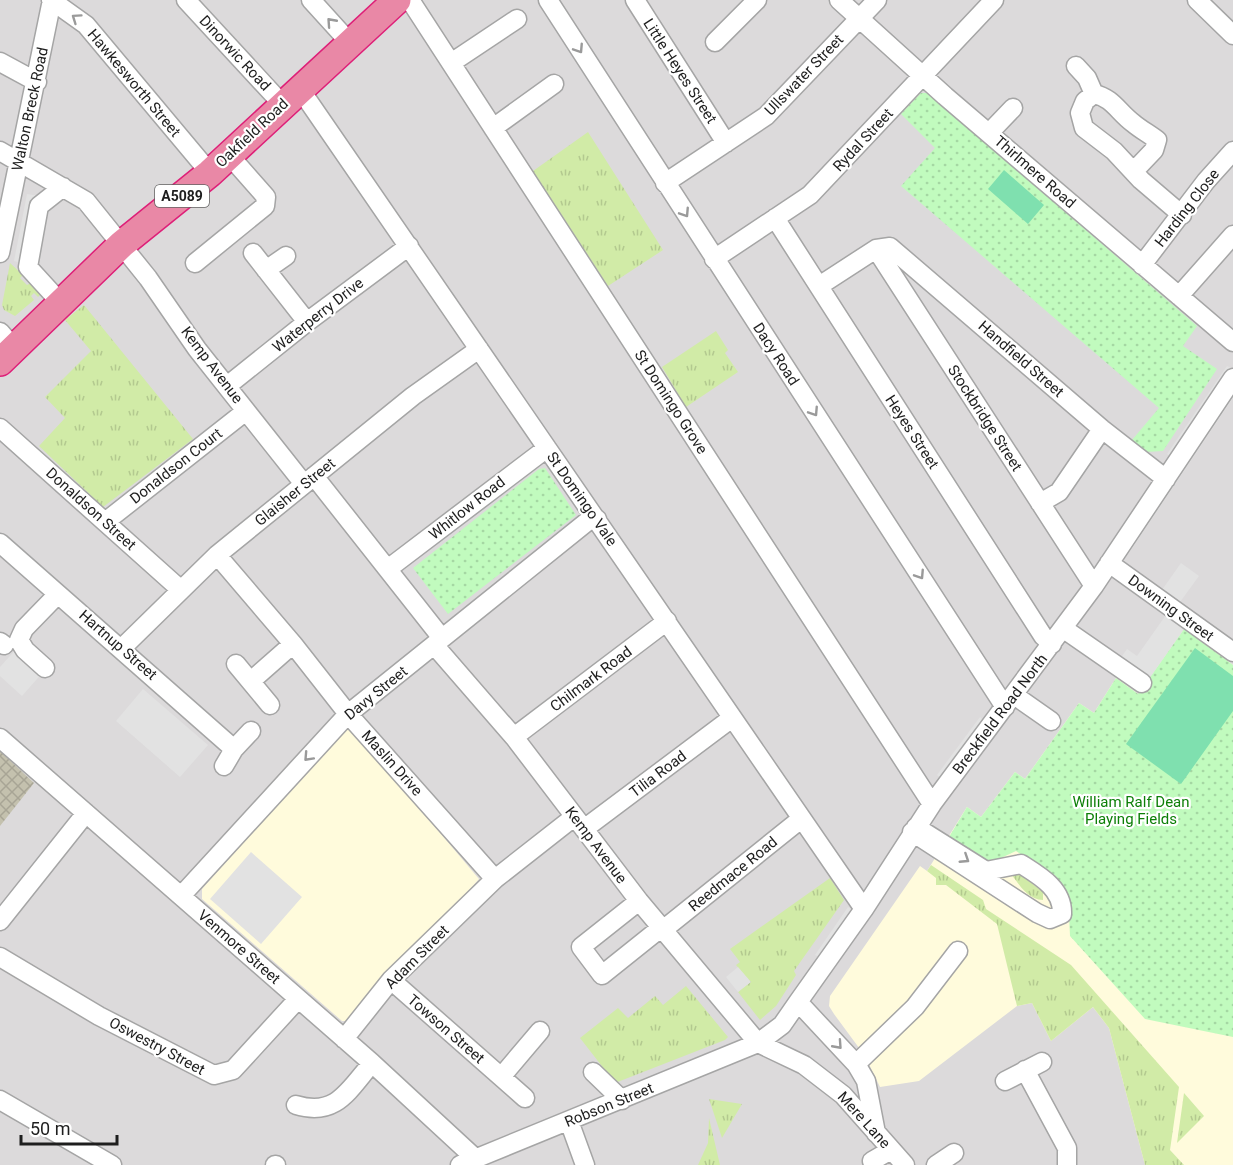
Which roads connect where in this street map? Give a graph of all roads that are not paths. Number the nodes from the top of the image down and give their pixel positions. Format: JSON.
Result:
{"nodes":[{"id":1,"x":51,"y":0,"type":"edge"},
{"id":2,"x":186,"y":0,"type":"edge"},
{"id":3,"x":311,"y":0,"type":"edge"},
{"id":4,"x":397,"y":0,"type":"edge"},
{"id":5,"x":410,"y":0,"type":"edge"},
{"id":6,"x":548,"y":0,"type":"edge"},
{"id":7,"x":635,"y":0,"type":"edge"},
{"id":8,"x":757,"y":0,"type":"edge"},
{"id":9,"x":839,"y":0,"type":"edge"},
{"id":10,"x":877,"y":0,"type":"edge"},
{"id":11,"x":994,"y":0,"type":"edge"},
{"id":12,"x":1197,"y":0,"type":"edge"},
{"id":13,"x":860,"y":18,"type":"junction"},
{"id":14,"x":517,"y":19,"type":"dead end"},
{"id":15,"x":1233,"y":35,"type":"edge"},
{"id":16,"x":715,"y":42,"type":"dead end"},
{"id":17,"x":351,"y":44,"type":"junction"},
{"id":18,"x":0,"y":62,"type":"edge"},
{"id":19,"x":451,"y":63,"type":"junction"},
{"id":20,"x":1076,"y":66,"type":"dead end"},
{"id":21,"x":923,"y":76,"type":"junction"},
{"id":22,"x":37,"y":82,"type":"junction"},
{"id":23,"x":554,"y":84,"type":"dead end"},
{"id":24,"x":1094,"y":94,"type":"junction"},
{"id":25,"x":292,"y":97,"type":"junction"},
{"id":26,"x":1013,"y":108,"type":"dead end"},
{"id":27,"x":493,"y":128,"type":"junction"},
{"id":28,"x":990,"y":132,"type":"junction"},
{"id":29,"x":726,"y":142,"type":"junction"},
{"id":30,"x":0,"y":151,"type":"edge"},
{"id":31,"x":1233,"y":151,"type":"edge"},
{"id":32,"x":19,"y":161,"type":"junction"},
{"id":33,"x":220,"y":164,"type":"junction"},
{"id":34,"x":1134,"y":171,"type":"junction"},
{"id":35,"x":665,"y":183,"type":"junction"},
{"id":36,"x":63,"y":187,"type":"junction"},
{"id":37,"x":1182,"y":215,"type":"junction"},
{"id":38,"x":775,"y":218,"type":"junction"},
{"id":39,"x":1233,"y":235,"type":"edge"},
{"id":40,"x":1,"y":242,"type":"edge"},
{"id":41,"x":122,"y":244,"type":"junction"},
{"id":42,"x":409,"y":246,"type":"junction"},
{"id":43,"x":876,"y":249,"type":"junction"},
{"id":44,"x":253,"y":253,"type":"dead end"},
{"id":45,"x":286,"y":255,"type":"dead end"},
{"id":46,"x":714,"y":259,"type":"junction"},
{"id":47,"x":195,"y":263,"type":"dead end"},
{"id":48,"x":1142,"y":265,"type":"junction"},
{"id":49,"x":266,"y":270,"type":"junction"},
{"id":50,"x":819,"y":286,"type":"junction"},
{"id":51,"x":1179,"y":296,"type":"junction"},
{"id":52,"x":60,"y":302,"type":"junction"},
{"id":53,"x":307,"y":322,"type":"junction"},
{"id":54,"x":1233,"y":342,"type":"edge"},
{"id":55,"x":4,"y":347,"type":"edge"},
{"id":56,"x":479,"y":350,"type":"junction"},
{"id":57,"x":1233,"y":378,"type":"edge"},
{"id":58,"x":228,"y":386,"type":"junction"},
{"id":59,"x":246,"y":411,"type":"junction"},
{"id":60,"x":0,"y":428,"type":"edge"},
{"id":61,"x":1102,"y":429,"type":"junction"},
{"id":62,"x":547,"y":448,"type":"junction"},
{"id":63,"x":1166,"y":479,"type":"junction"},
{"id":64,"x":309,"y":480,"type":"junction"},
{"id":65,"x":1040,"y":503,"type":"junction"},
{"id":66,"x":597,"y":519,"type":"junction"},
{"id":67,"x":105,"y":522,"type":"junction"},
{"id":68,"x":0,"y":543,"type":"edge"},
{"id":69,"x":217,"y":555,"type":"junction"},
{"id":70,"x":1109,"y":563,"type":"junction"},
{"id":71,"x":388,"y":568,"type":"junction"},
{"id":72,"x":1094,"y":586,"type":"junction"},
{"id":73,"x":181,"y":590,"type":"junction"},
{"id":74,"x":58,"y":594,"type":"junction"},
{"id":75,"x":667,"y":621,"type":"junction"},
{"id":76,"x":1064,"y":629,"type":"junction"},
{"id":77,"x":438,"y":641,"type":"junction"},
{"id":78,"x":293,"y":644,"type":"junction"},
{"id":79,"x":1052,"y":644,"type":"junction"},
{"id":80,"x":122,"y":648,"type":"junction"},
{"id":81,"x":1233,"y":652,"type":"edge"},
{"id":82,"x":236,"y":664,"type":"dead end"},
{"id":83,"x":45,"y":668,"type":"dead end"},
{"id":84,"x":251,"y":681,"type":"junction"},
{"id":85,"x":1142,"y":683,"type":"dead end"},
{"id":86,"x":1009,"y":701,"type":"junction"},
{"id":87,"x":270,"y":705,"type":"dead end"},
{"id":88,"x":348,"y":714,"type":"junction"},
{"id":89,"x":732,"y":718,"type":"junction"},
{"id":90,"x":1051,"y":721,"type":"dead end"},
{"id":91,"x":251,"y":731,"type":"dead end"},
{"id":92,"x":514,"y":737,"type":"junction"},
{"id":93,"x":0,"y":738,"type":"edge"},
{"id":94,"x":234,"y":749,"type":"junction"},
{"id":95,"x":224,"y":766,"type":"dead end"},
{"id":96,"x":932,"y":804,"type":"junction"},
{"id":97,"x":86,"y":813,"type":"junction"},
{"id":98,"x":801,"y":819,"type":"junction"},
{"id":99,"x":579,"y":823,"type":"junction"},
{"id":100,"x":914,"y":829,"type":"junction"},
{"id":101,"x":495,"y":879,"type":"junction"},
{"id":102,"x":180,"y":896,"type":"junction"},
{"id":103,"x":639,"y":901,"type":"junction"},
{"id":104,"x":864,"y":909,"type":"junction"},
{"id":105,"x":0,"y":921,"type":"edge"},
{"id":106,"x":663,"y":928,"type":"junction"},
{"id":107,"x":958,"y":951,"type":"dead end"},
{"id":108,"x":0,"y":957,"type":"edge"},
{"id":109,"x":391,"y":980,"type":"junction"},
{"id":110,"x":298,"y":999,"type":"junction"},
{"id":111,"x":798,"y":1002,"type":"junction"},
{"id":112,"x":540,"y":1030,"type":"dead end"},
{"id":113,"x":344,"y":1039,"type":"junction"},
{"id":114,"x":758,"y":1043,"type":"junction"},
{"id":115,"x":1042,"y":1062,"type":"dead end"},
{"id":116,"x":372,"y":1063,"type":"junction"},
{"id":117,"x":856,"y":1064,"type":"junction"},
{"id":118,"x":1025,"y":1070,"type":"junction"},
{"id":119,"x":593,"y":1072,"type":"dead end"},
{"id":120,"x":501,"y":1077,"type":"junction"},
{"id":121,"x":1005,"y":1081,"type":"dead end"},
{"id":122,"x":525,"y":1098,"type":"dead end"},
{"id":123,"x":0,"y":1100,"type":"edge"},
{"id":124,"x":622,"y":1100,"type":"junction"},
{"id":125,"x":296,"y":1105,"type":"dead end"},
{"id":126,"x":569,"y":1121,"type":"junction"},
{"id":127,"x":877,"y":1135,"type":"junction"},
{"id":128,"x":891,"y":1150,"type":"junction"},
{"id":129,"x":954,"y":1153,"type":"dead end"},
{"id":130,"x":872,"y":1161,"type":"dead end"},
{"id":131,"x":468,"y":1162,"type":"edge"},
{"id":132,"x":112,"y":1165,"type":"edge"},
{"id":133,"x":585,"y":1165,"type":"edge"},
{"id":134,"x":905,"y":1165,"type":"edge"},
{"id":135,"x":936,"y":1165,"type":"edge"},
{"id":136,"x":1068,"y":1165,"type":"edge"}],
"edges":[{"from":1,"to":22,"type":"street","name":"Walton Breck Road"},
{"from":33,"to":1,"type":"street","name":"Hawkesworth Street","one_way":true},
{"from":2,"to":25,"type":"street","name":"Dinorwic Road"},
{"from":17,"to":3,"type":"street","one_way":true},
{"from":4,"to":17,"type":"highway","name":"Oakfield Road","number":"A5089"},
{"from":5,"to":19,"type":"street","name":"St Domingo Grove"},
{"from":6,"to":35,"type":"street","name":"Dacy Road","one_way":true},
{"from":7,"to":29,"type":"street","name":"Little Heyes Street"},
{"from":8,"to":16,"type":"street"},
{"from":9,"to":13,"type":"street","name":"Thirlmere Road"},
{"from":10,"to":13,"type":"street","name":"Ullswater Street"},
{"from":11,"to":21,"type":"street","name":"Rydal Street"},
{"from":12,"to":15,"type":"street"},
{"from":13,"to":21,"type":"street","name":"Thirlmere Road"},
{"from":13,"to":29,"type":"street","name":"Ullswater Street"},
{"from":14,"to":19,"type":"street"},
{"from":17,"to":25,"type":"highway","name":"Oakfield Road","number":"A5089"},
{"from":18,"to":22,"type":"street"},
{"from":19,"to":27,"type":"street","name":"St Domingo Grove"},
{"from":20,"to":24,"type":"street"},
{"from":21,"to":28,"type":"street","name":"Thirlmere Road"},
{"from":21,"to":38,"type":"street","name":"Rydal Street"},
{"from":22,"to":32,"type":"street","name":"Walton Breck Road"},
{"from":23,"to":27,"type":"street"},
{"from":24,"to":34,"type":"street"},
{"from":24,"to":34,"type":"street"},
{"from":25,"to":33,"type":"highway","name":"Oakfield Road","number":"A5089"},
{"from":25,"to":42,"type":"street","name":"St Domingo Vale"},
{"from":26,"to":28,"type":"street"},
{"from":27,"to":96,"type":"street","name":"St Domingo Grove"},
{"from":28,"to":48,"type":"street","name":"Thirlmere Road"},
{"from":29,"to":35,"type":"street","name":"Ullswater Street"},
{"from":30,"to":32,"type":"street","name":"Kemp Avenue"},
{"from":31,"to":37,"type":"street","name":"Harding Close"},
{"from":32,"to":36,"type":"street","name":"Kemp Avenue"},
{"from":32,"to":40,"type":"street","name":"Walton Breck Road"},
{"from":33,"to":41,"type":"highway","name":"Oakfield Road","number":"A5089"},
{"from":33,"to":47,"type":"street","name":"Hawkesworth Street"},
{"from":34,"to":37,"type":"street"},
{"from":35,"to":46,"type":"street","name":"Dacy Road","one_way":true},
{"from":36,"to":41,"type":"street","name":"Kemp Avenue"},
{"from":36,"to":52,"type":"street"},
{"from":37,"to":48,"type":"street","name":"Harding Close"},
{"from":38,"to":46,"type":"street","name":"Rydal Street"},
{"from":38,"to":50,"type":"street","name":"Heyes Street"},
{"from":39,"to":51,"type":"street"},
{"from":41,"to":52,"type":"highway","name":"Oakfield Road","number":"A5089"},
{"from":41,"to":58,"type":"street","name":"Kemp Avenue"},
{"from":42,"to":53,"type":"street","name":"Waterperry Drive"},
{"from":42,"to":56,"type":"street","name":"St Domingo Vale"},
{"from":43,"to":50,"type":"street"},
{"from":43,"to":61,"type":"street","name":"Handfield Street"},
{"from":43,"to":65,"type":"street","name":"Stockbridge Street"},
{"from":44,"to":49,"type":"street"},
{"from":45,"to":49,"type":"street"},
{"from":46,"to":86,"type":"street","name":"Dacy Road","one_way":true},
{"from":48,"to":51,"type":"street","name":"Thirlmere Road"},
{"from":49,"to":53,"type":"street"},
{"from":50,"to":79,"type":"street","name":"Heyes Street"},
{"from":51,"to":54,"type":"street","name":"Thirlmere Road"},
{"from":52,"to":55,"type":"highway","name":"Oakfield Road","number":"A5089"},
{"from":53,"to":58,"type":"street","name":"Waterperry Drive"},
{"from":56,"to":62,"type":"street","name":"St Domingo Vale"},
{"from":56,"to":64,"type":"street","name":"Glaisher Street"},
{"from":57,"to":63,"type":"street","name":"Breckfield Road North"},
{"from":58,"to":59,"type":"street","name":"Kemp Avenue"},
{"from":59,"to":64,"type":"street","name":"Kemp Avenue"},
{"from":59,"to":67,"type":"street","name":"Donaldson Court"},
{"from":60,"to":67,"type":"street","name":"Donaldson Street"},
{"from":61,"to":63,"type":"street","name":"Handfield Street"},
{"from":61,"to":65,"type":"street"},
{"from":62,"to":66,"type":"street","name":"St Domingo Vale"},
{"from":62,"to":71,"type":"street","name":"Whitlow Road"},
{"from":63,"to":70,"type":"street","name":"Breckfield Road North"},
{"from":64,"to":69,"type":"street","name":"Glaisher Street"},
{"from":64,"to":71,"type":"street","name":"Kemp Avenue"},
{"from":65,"to":72,"type":"street","name":"Stockbridge Street"},
{"from":66,"to":75,"type":"street","name":"St Domingo Vale"},
{"from":66,"to":77,"type":"street","name":"Davy Street"},
{"from":67,"to":73,"type":"street","name":"Donaldson Street"},
{"from":68,"to":74,"type":"street","name":"Hartnup Street"},
{"from":69,"to":73,"type":"street","name":"Glaisher Street"},
{"from":69,"to":78,"type":"street","name":"Maslin Drive"},
{"from":70,"to":72,"type":"street","name":"Breckfield Road North"},
{"from":70,"to":81,"type":"street","name":"Downing Street"},
{"from":71,"to":77,"type":"street","name":"Kemp Avenue"},
{"from":72,"to":76,"type":"street","name":"Breckfield Road North"},
{"from":73,"to":80,"type":"street","name":"Glaisher Street"},
{"from":74,"to":80,"type":"street","name":"Hartnup Street"},
{"from":74,"to":83,"type":"street"},
{"from":75,"to":89,"type":"street","name":"St Domingo Vale"},
{"from":75,"to":92,"type":"street","name":"Chilmark Road"},
{"from":76,"to":79,"type":"street","name":"Breckfield Road North"},
{"from":76,"to":85,"type":"street"},
{"from":77,"to":88,"type":"street","name":"Davy Street"},
{"from":77,"to":92,"type":"street","name":"Kemp Avenue"},
{"from":78,"to":84,"type":"street"},
{"from":78,"to":88,"type":"street","name":"Maslin Drive"},
{"from":79,"to":86,"type":"street","name":"Breckfield Road North"},
{"from":80,"to":94,"type":"street","name":"Hartnup Street"},
{"from":82,"to":84,"type":"street"},
{"from":84,"to":87,"type":"street"},
{"from":86,"to":90,"type":"street"},
{"from":86,"to":96,"type":"street","name":"Breckfield Road North"},
{"from":88,"to":101,"type":"street","name":"Maslin Drive"},
{"from":88,"to":102,"type":"street","name":"Davy Street","one_way":true},
{"from":89,"to":98,"type":"street","name":"St Domingo Vale"},
{"from":89,"to":99,"type":"street","name":"Tilia Road"},
{"from":91,"to":94,"type":"street"},
{"from":92,"to":99,"type":"street","name":"Kemp Avenue"},
{"from":93,"to":97,"type":"street","name":"Venmore Street"},
{"from":94,"to":95,"type":"street"},
{"from":96,"to":100,"type":"street","name":"Breckfield Road North"},
{"from":97,"to":102,"type":"street","name":"Venmore Street"},
{"from":97,"to":105,"type":"street"},
{"from":98,"to":104,"type":"street","name":"St Domingo Vale"},
{"from":98,"to":106,"type":"street","name":"Reedmace Road"},
{"from":99,"to":101,"type":"street","name":"Tilia Road"},
{"from":99,"to":103,"type":"street","name":"Kemp Avenue"},
{"from":100,"to":100,"type":"street","one_way":true},
{"from":100,"to":104,"type":"street","name":"Breckfield Road North"},
{"from":101,"to":109,"type":"street","name":"Adam Street"},
{"from":102,"to":110,"type":"street","name":"Venmore Street"},
{"from":103,"to":106,"type":"street","name":"Kemp Avenue"},
{"from":103,"to":106,"type":"street","name":"Reedmace Road"},
{"from":104,"to":111,"type":"street","name":"Breckfield Road North"},
{"from":106,"to":114,"type":"street","name":"Kemp Avenue"},
{"from":107,"to":117,"type":"street"},
{"from":108,"to":110,"type":"street","name":"Oswestry Street"},
{"from":109,"to":113,"type":"street","name":"Adam Street"},
{"from":109,"to":120,"type":"street","name":"Towson Street"},
{"from":110,"to":113,"type":"street","name":"Venmore Street"},
{"from":111,"to":114,"type":"street","name":"Breckfield Road North"},
{"from":111,"to":117,"type":"street","one_way":true},
{"from":112,"to":120,"type":"street"},
{"from":113,"to":116,"type":"street","name":"Venmore Street"},
{"from":114,"to":124,"type":"street","name":"Robson Street"},
{"from":114,"to":127,"type":"street","name":"Mere Lane"},
{"from":115,"to":118,"type":"street"},
{"from":116,"to":125,"type":"street"},
{"from":116,"to":131,"type":"street","name":"Venmore Street"},
{"from":117,"to":127,"type":"street"},
{"from":118,"to":121,"type":"street"},
{"from":118,"to":136,"type":"street"},
{"from":119,"to":124,"type":"street"},
{"from":120,"to":122,"type":"street","name":"Towson Street"},
{"from":123,"to":132,"type":"street"},
{"from":124,"to":126,"type":"street","name":"Robson Street"},
{"from":126,"to":131,"type":"street","name":"Robson Street"},
{"from":126,"to":133,"type":"street"},
{"from":127,"to":128,"type":"street","name":"Mere Lane"},
{"from":128,"to":130,"type":"street"},
{"from":128,"to":134,"type":"street","name":"Mere Lane"},
{"from":129,"to":135,"type":"street"}]}
